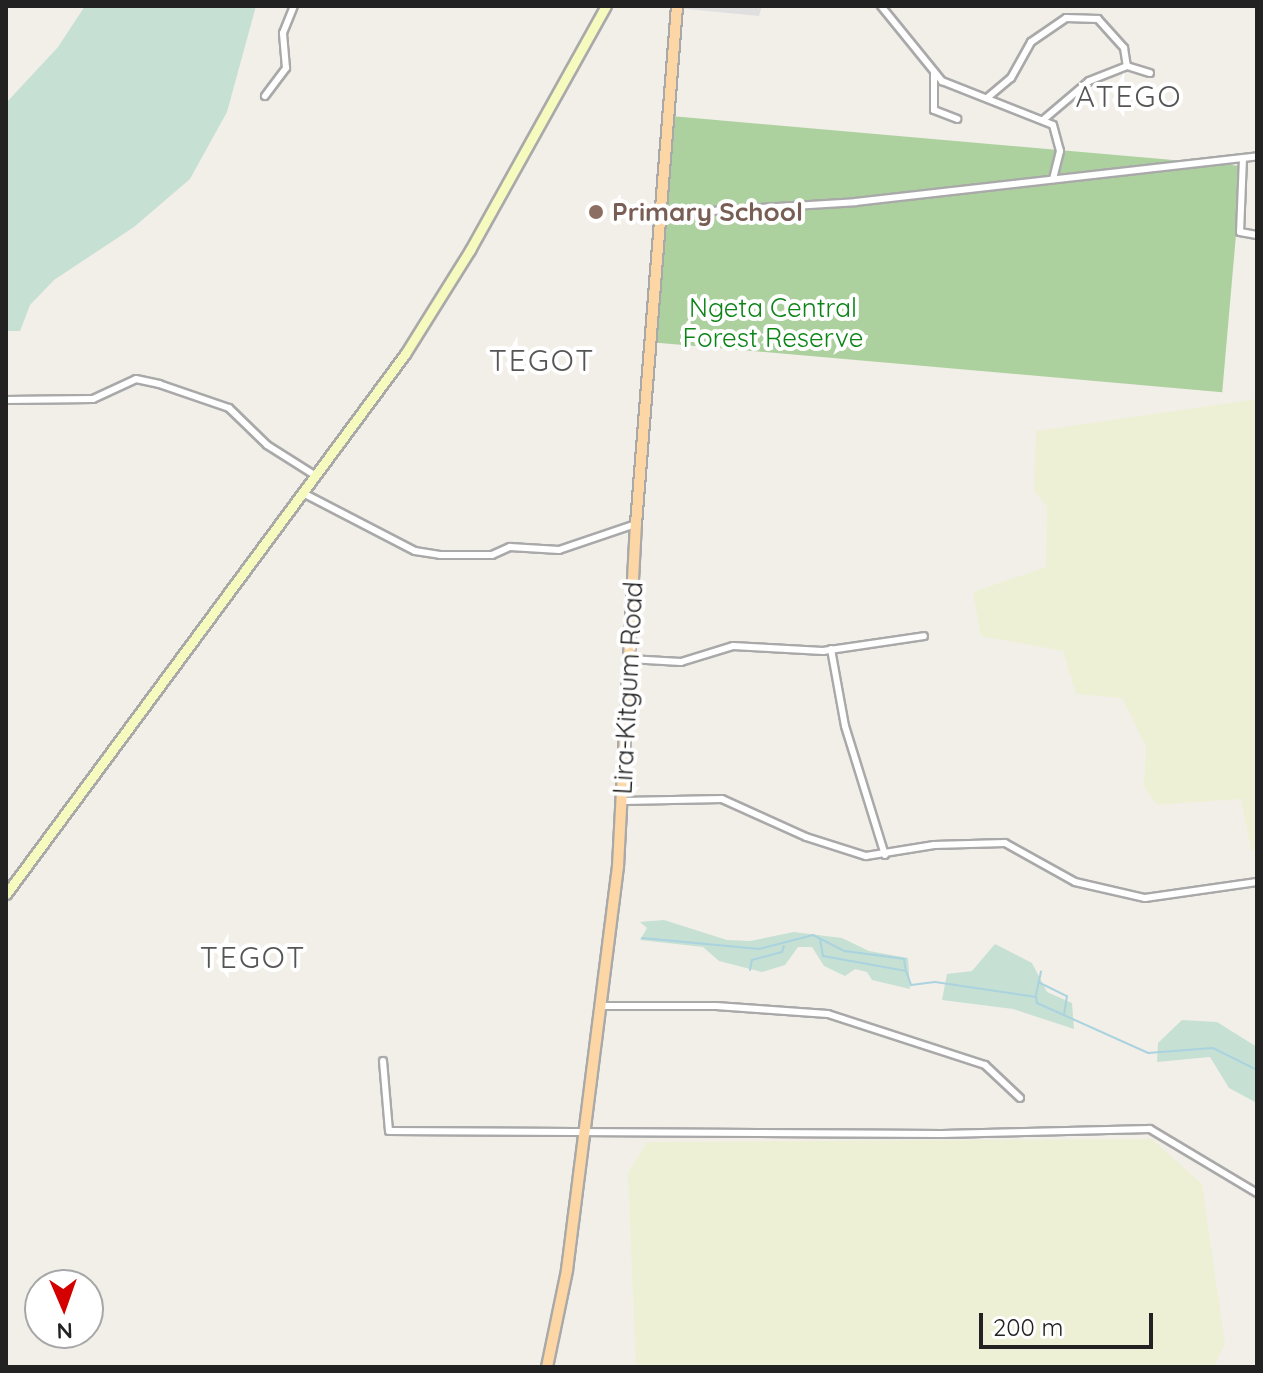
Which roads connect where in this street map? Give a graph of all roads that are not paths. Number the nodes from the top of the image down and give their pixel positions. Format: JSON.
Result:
{"nodes":[{"id":1,"x":294,"y":6,"type":"edge"},
{"id":2,"x":606,"y":6,"type":"edge"},
{"id":3,"x":677,"y":6,"type":"edge"},
{"id":4,"x":881,"y":6,"type":"edge"},
{"id":5,"x":1127,"y":66,"type":"junction"},
{"id":6,"x":934,"y":72,"type":"junction"},
{"id":7,"x":1150,"y":73,"type":"dead end"},
{"id":8,"x":265,"y":96,"type":"dead end"},
{"id":9,"x":987,"y":98,"type":"junction"},
{"id":10,"x":957,"y":119,"type":"dead end"},
{"id":11,"x":1043,"y":120,"type":"junction"},
{"id":12,"x":1257,"y":156,"type":"edge"},
{"id":13,"x":1243,"y":158,"type":"junction"},
{"id":14,"x":1053,"y":179,"type":"junction"},
{"id":15,"x":661,"y":214,"type":"junction"},
{"id":16,"x":1257,"y":235,"type":"edge"},
{"id":17,"x":6,"y":400,"type":"edge"},
{"id":18,"x":316,"y":476,"type":"junction"},
{"id":19,"x":303,"y":493,"type":"junction"},
{"id":20,"x":636,"y":524,"type":"junction"},
{"id":21,"x":924,"y":636,"type":"dead end"},
{"id":22,"x":831,"y":649,"type":"junction"},
{"id":23,"x":628,"y":659,"type":"junction"},
{"id":24,"x":623,"y":801,"type":"junction"},
{"id":25,"x":885,"y":855,"type":"junction"},
{"id":26,"x":1257,"y":882,"type":"edge"},
{"id":27,"x":6,"y":894,"type":"edge"},
{"id":28,"x":601,"y":1006,"type":"junction"},
{"id":29,"x":383,"y":1061,"type":"dead end"},
{"id":30,"x":1020,"y":1098,"type":"dead end"},
{"id":31,"x":587,"y":1133,"type":"junction"},
{"id":32,"x":1257,"y":1193,"type":"edge"},
{"id":33,"x":547,"y":1367,"type":"edge"}],
"edges":[{"from":1,"to":8,"type":"street"},
{"from":2,"to":18,"type":"main road"},
{"from":3,"to":15,"type":"main road","name":"Lira-Kitgum Road"},
{"from":4,"to":6,"type":"street"},
{"from":5,"to":7,"type":"street"},
{"from":5,"to":9,"type":"street"},
{"from":5,"to":11,"type":"street"},
{"from":6,"to":9,"type":"street"},
{"from":6,"to":10,"type":"street"},
{"from":9,"to":11,"type":"street"},
{"from":11,"to":14,"type":"street"},
{"from":12,"to":13,"type":"street"},
{"from":13,"to":14,"type":"street"},
{"from":13,"to":16,"type":"street"},
{"from":14,"to":15,"type":"street"},
{"from":15,"to":20,"type":"main road","name":"Lira-Kitgum Road"},
{"from":17,"to":18,"type":"street"},
{"from":18,"to":19,"type":"main road"},
{"from":19,"to":20,"type":"street"},
{"from":19,"to":27,"type":"main road"},
{"from":20,"to":23,"type":"main road","name":"Lira-Kitgum Road"},
{"from":21,"to":22,"type":"street"},
{"from":22,"to":23,"type":"street"},
{"from":22,"to":25,"type":"street"},
{"from":23,"to":24,"type":"main road","name":"Lira-Kitgum Road"},
{"from":24,"to":25,"type":"street"},
{"from":24,"to":28,"type":"main road","name":"Lira-Kitgum Road"},
{"from":25,"to":26,"type":"street"},
{"from":28,"to":30,"type":"street"},
{"from":28,"to":31,"type":"main road","name":"Lira-Kitgum Road"},
{"from":29,"to":31,"type":"street"},
{"from":31,"to":32,"type":"street"},
{"from":31,"to":33,"type":"main road","name":"Lira-Kitgum Road"}]}
